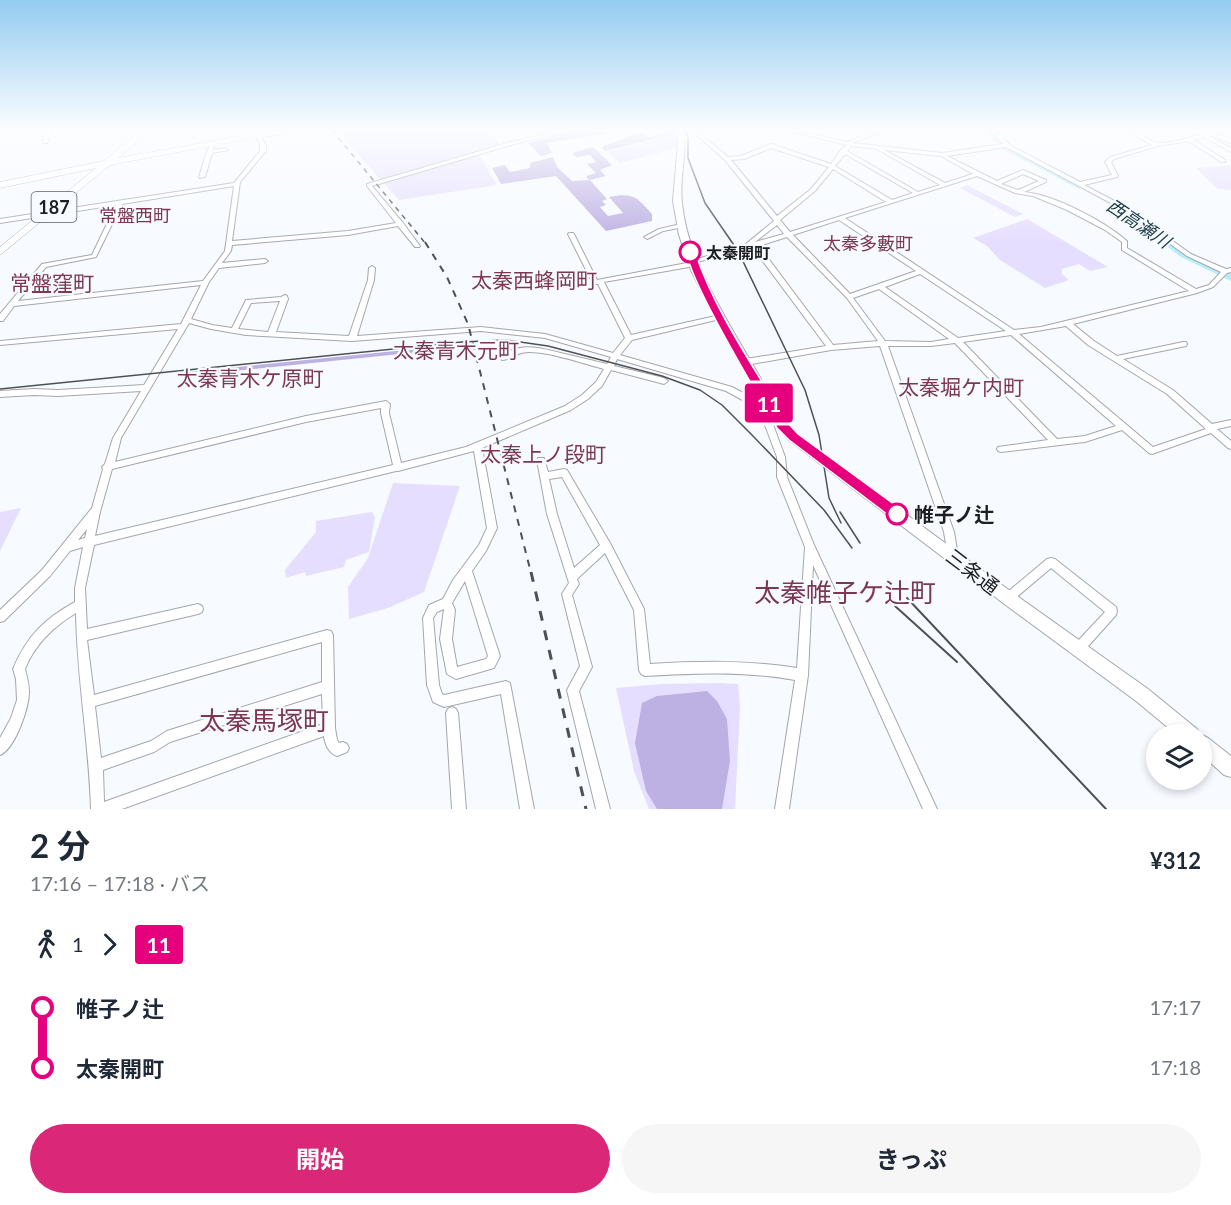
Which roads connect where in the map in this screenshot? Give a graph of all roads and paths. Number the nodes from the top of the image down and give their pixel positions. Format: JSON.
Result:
{"nodes":[{"id":1,"x":81,"y":168,"type":"edge"},
{"id":2,"x":101,"y":168,"type":"edge"},
{"id":3,"x":205,"y":168,"type":"edge"},
{"id":4,"x":246,"y":168,"type":"edge"},
{"id":5,"x":428,"y":168,"type":"edge"},
{"id":6,"x":680,"y":168,"type":"edge"},
{"id":7,"x":734,"y":168,"type":"edge"},
{"id":8,"x":830,"y":168,"type":"edge"},
{"id":9,"x":834,"y":168,"type":"edge"},
{"id":10,"x":872,"y":168,"type":"edge"},
{"id":11,"x":914,"y":168,"type":"edge"},
{"id":12,"x":967,"y":168,"type":"edge"},
{"id":13,"x":1046,"y":168,"type":"edge"},
{"id":14,"x":1112,"y":168,"type":"edge"},
{"id":15,"x":194,"y":174,"type":"dead end"},
{"id":16,"x":979,"y":174,"type":"junction"},
{"id":17,"x":998,"y":183,"type":"junction"},
{"id":18,"x":236,"y":184,"type":"junction"},
{"id":19,"x":1078,"y":184,"type":"junction"},
{"id":20,"x":0,"y":185,"type":"edge"},
{"id":21,"x":945,"y":185,"type":"junction"},
{"id":22,"x":1019,"y":192,"type":"junction"},
{"id":23,"x":918,"y":194,"type":"junction"},
{"id":24,"x":120,"y":202,"type":"junction"},
{"id":25,"x":891,"y":202,"type":"junction"},
{"id":26,"x":48,"y":212,"type":"junction"},
{"id":27,"x":840,"y":218,"type":"junction"},
{"id":28,"x":0,"y":221,"type":"edge"},
{"id":29,"x":776,"y":221,"type":"junction"},
{"id":30,"x":401,"y":224,"type":"junction"},
{"id":31,"x":681,"y":226,"type":"junction"},
{"id":32,"x":571,"y":234,"type":"dead end"},
{"id":33,"x":788,"y":234,"type":"junction"},
{"id":34,"x":647,"y":237,"type":"dead end"},
{"id":35,"x":229,"y":243,"type":"junction"},
{"id":36,"x":754,"y":244,"type":"junction"},
{"id":37,"x":417,"y":246,"type":"dead end"},
{"id":38,"x":744,"y":247,"type":"junction"},
{"id":39,"x":0,"y":252,"type":"edge"},
{"id":40,"x":265,"y":261,"type":"dead end"},
{"id":41,"x":694,"y":264,"type":"junction"},
{"id":42,"x":217,"y":266,"type":"junction"},
{"id":43,"x":372,"y":268,"type":"dead end"},
{"id":44,"x":920,"y":272,"type":"junction"},
{"id":45,"x":1225,"y":272,"type":"edge"},
{"id":46,"x":600,"y":281,"type":"junction"},
{"id":47,"x":205,"y":283,"type":"junction"},
{"id":48,"x":880,"y":286,"type":"junction"},
{"id":49,"x":1195,"y":292,"type":"junction"},
{"id":50,"x":849,"y":297,"type":"junction"},
{"id":51,"x":12,"y":304,"type":"junction"},
{"id":52,"x":720,"y":317,"type":"junction"},
{"id":53,"x":0,"y":319,"type":"edge"},
{"id":54,"x":185,"y":323,"type":"junction"},
{"id":55,"x":1069,"y":324,"type":"junction"},
{"id":56,"x":234,"y":331,"type":"junction"},
{"id":57,"x":1013,"y":333,"type":"junction"},
{"id":58,"x":271,"y":334,"type":"junction"},
{"id":59,"x":629,"y":338,"type":"junction"},
{"id":60,"x":351,"y":339,"type":"junction"},
{"id":61,"x":955,"y":340,"type":"junction"},
{"id":62,"x":0,"y":343,"type":"edge"},
{"id":63,"x":883,"y":343,"type":"junction"},
{"id":64,"x":1183,"y":344,"type":"dead end"},
{"id":65,"x":831,"y":348,"type":"junction"},
{"id":66,"x":616,"y":355,"type":"junction"},
{"id":67,"x":505,"y":358,"type":"dead end"},
{"id":68,"x":1117,"y":358,"type":"junction"},
{"id":69,"x":746,"y":362,"type":"junction"},
{"id":70,"x":610,"y":367,"type":"junction"},
{"id":71,"x":664,"y":381,"type":"dead end"},
{"id":72,"x":145,"y":388,"type":"junction"},
{"id":73,"x":0,"y":394,"type":"edge"},
{"id":74,"x":769,"y":413,"type":"junction"},
{"id":75,"x":1231,"y":423,"type":"edge"},
{"id":76,"x":1122,"y":427,"type":"junction"},
{"id":77,"x":1211,"y":430,"type":"junction"},
{"id":78,"x":1054,"y":441,"type":"junction"},
{"id":79,"x":477,"y":446,"type":"junction"},
{"id":80,"x":1231,"y":446,"type":"edge"},
{"id":81,"x":1001,"y":448,"type":"dead end"},
{"id":82,"x":542,"y":460,"type":"dead end"},
{"id":83,"x":107,"y":467,"type":"junction"},
{"id":84,"x":398,"y":468,"type":"junction"},
{"id":85,"x":545,"y":476,"type":"junction"},
{"id":86,"x":96,"y":510,"type":"junction"},
{"id":87,"x":91,"y":541,"type":"junction"},
{"id":88,"x":809,"y":545,"type":"junction"},
{"id":89,"x":606,"y":546,"type":"junction"},
{"id":90,"x":67,"y":547,"type":"junction"},
{"id":91,"x":953,"y":556,"type":"junction"},
{"id":92,"x":467,"y":571,"type":"junction"},
{"id":93,"x":572,"y":577,"type":"junction"},
{"id":94,"x":1008,"y":598,"type":"junction"},
{"id":95,"x":447,"y":603,"type":"junction"},
{"id":96,"x":80,"y":605,"type":"junction"},
{"id":97,"x":198,"y":609,"type":"dead end"},
{"id":98,"x":0,"y":617,"type":"edge"},
{"id":99,"x":81,"y":636,"type":"junction"},
{"id":100,"x":1079,"y":648,"type":"junction"},
{"id":101,"x":802,"y":675,"type":"junction"},
{"id":102,"x":328,"y":686,"type":"junction"},
{"id":103,"x":89,"y":702,"type":"junction"},
{"id":104,"x":452,"y":713,"type":"dead end"},
{"id":105,"x":1177,"y":724,"type":"edge"},
{"id":106,"x":329,"y":728,"type":"junction"},
{"id":107,"x":343,"y":748,"type":"dead end"},
{"id":108,"x":0,"y":749,"type":"edge"},
{"id":109,"x":1212,"y":752,"type":"edge"},
{"id":110,"x":96,"y":766,"type":"junction"},
{"id":111,"x":1231,"y":768,"type":"edge"},
{"id":112,"x":98,"y":809,"type":"edge"},
{"id":113,"x":104,"y":809,"type":"edge"},
{"id":114,"x":459,"y":809,"type":"edge"},
{"id":115,"x":527,"y":809,"type":"edge"},
{"id":116,"x":603,"y":809,"type":"edge"},
{"id":117,"x":782,"y":809,"type":"edge"},
{"id":118,"x":930,"y":809,"type":"edge"}],
"edges":[{"from":1,"to":20,"type":"main road"},
{"from":2,"to":26,"type":"main road","number":"187"},
{"from":3,"to":15,"type":"street"},
{"from":4,"to":18,"type":"street"},
{"from":5,"to":30,"type":"street"},
{"from":6,"to":31,"type":"main road","name":"三条通"},
{"from":7,"to":29,"type":"street"},
{"from":8,"to":29,"type":"street"},
{"from":9,"to":25,"type":"street"},
{"from":10,"to":23,"type":"street"},
{"from":11,"to":21,"type":"street"},
{"from":12,"to":16,"type":"street"},
{"from":13,"to":19,"type":"street"},
{"from":14,"to":19,"type":"street"},
{"from":16,"to":17,"type":"street"},
{"from":16,"to":21,"type":"street"},
{"from":17,"to":22,"type":"street"},
{"from":17,"to":22,"type":"street"},
{"from":18,"to":24,"type":"street"},
{"from":18,"to":35,"type":"street"},
{"from":19,"to":45,"type":"street"},
{"from":21,"to":23,"type":"street"},
{"from":22,"to":49,"type":"street"},
{"from":23,"to":25,"type":"street"},
{"from":24,"to":26,"type":"street"},
{"from":24,"to":51,"type":"street"},
{"from":25,"to":27,"type":"street"},
{"from":26,"to":28,"type":"street"},
{"from":26,"to":39,"type":"main road","number":"187"},
{"from":27,"to":33,"type":"street"},
{"from":27,"to":44,"type":"street"},
{"from":29,"to":33,"type":"street"},
{"from":29,"to":38,"type":"street"},
{"from":30,"to":35,"type":"street"},
{"from":30,"to":37,"type":"street"},
{"from":31,"to":34,"type":"street"},
{"from":31,"to":41,"type":"main road","name":"三条通"},
{"from":32,"to":46,"type":"street"},
{"from":33,"to":36,"type":"street"},
{"from":33,"to":50,"type":"street"},
{"from":35,"to":42,"type":"street"},
{"from":36,"to":38,"type":"street"},
{"from":36,"to":65,"type":"street"},
{"from":38,"to":41,"type":"street"},
{"from":40,"to":42,"type":"street"},
{"from":41,"to":46,"type":"street"},
{"from":41,"to":52,"type":"main road","name":"三条通"},
{"from":42,"to":47,"type":"street"},
{"from":43,"to":60,"type":"street"},
{"from":44,"to":48,"type":"street"},
{"from":44,"to":57,"type":"street"},
{"from":45,"to":49,"type":"street"},
{"from":46,"to":59,"type":"street"},
{"from":47,"to":51,"type":"street"},
{"from":47,"to":54,"type":"street"},
{"from":48,"to":50,"type":"street"},
{"from":48,"to":61,"type":"street"},
{"from":49,"to":55,"type":"street"},
{"from":50,"to":63,"type":"street"},
{"from":51,"to":53,"type":"street"},
{"from":52,"to":59,"type":"street"},
{"from":52,"to":69,"type":"main road","name":"三条通"},
{"from":54,"to":56,"type":"street"},
{"from":54,"to":62,"type":"street"},
{"from":54,"to":72,"type":"street"},
{"from":55,"to":57,"type":"street"},
{"from":55,"to":68,"type":"street"},
{"from":56,"to":58,"type":"street"},
{"from":56,"to":58,"type":"street"},
{"from":57,"to":61,"type":"street"},
{"from":57,"to":76,"type":"street"},
{"from":58,"to":60,"type":"street"},
{"from":59,"to":66,"type":"street"},
{"from":60,"to":66,"type":"street"},
{"from":61,"to":63,"type":"street"},
{"from":61,"to":78,"type":"street"},
{"from":63,"to":65,"type":"street"},
{"from":63,"to":91,"type":"street"},
{"from":64,"to":68,"type":"street"},
{"from":65,"to":69,"type":"street"},
{"from":66,"to":70,"type":"street"},
{"from":66,"to":74,"type":"street"},
{"from":67,"to":70,"type":"street"},
{"from":68,"to":77,"type":"street"},
{"from":69,"to":74,"type":"main road","name":"三条通"},
{"from":70,"to":71,"type":"street"},
{"from":70,"to":79,"type":"street"},
{"from":72,"to":73,"type":"street"},
{"from":72,"to":83,"type":"street"},
{"from":74,"to":88,"type":"street"},
{"from":74,"to":91,"type":"main road","name":"三条通"},
{"from":75,"to":77,"type":"street"},
{"from":76,"to":77,"type":"street"},
{"from":76,"to":78,"type":"street"},
{"from":77,"to":80,"type":"street"},
{"from":78,"to":81,"type":"street"},
{"from":79,"to":84,"type":"street"},
{"from":79,"to":92,"type":"street"},
{"from":82,"to":85,"type":"street"},
{"from":83,"to":84,"type":"street"},
{"from":83,"to":86,"type":"street"},
{"from":84,"to":87,"type":"street"},
{"from":85,"to":89,"type":"street"},
{"from":85,"to":93,"type":"street"},
{"from":86,"to":87,"type":"street"},
{"from":86,"to":90,"type":"street"},
{"from":87,"to":90,"type":"street"},
{"from":87,"to":96,"type":"street"},
{"from":88,"to":101,"type":"street"},
{"from":88,"to":118,"type":"street"},
{"from":89,"to":93,"type":"street"},
{"from":89,"to":101,"type":"street"},
{"from":90,"to":98,"type":"street"},
{"from":91,"to":94,"type":"main road","name":"三条通"},
{"from":92,"to":95,"type":"street"},
{"from":92,"to":95,"type":"street"},
{"from":93,"to":116,"type":"street"},
{"from":94,"to":100,"type":"main road","name":"三条通"},
{"from":94,"to":100,"type":"street"},
{"from":95,"to":115,"type":"street"},
{"from":96,"to":99,"type":"street"},
{"from":96,"to":108,"type":"street"},
{"from":97,"to":99,"type":"street"},
{"from":99,"to":103,"type":"street"},
{"from":100,"to":105,"type":"main road","name":"三条通"},
{"from":101,"to":117,"type":"street"},
{"from":102,"to":103,"type":"street"},
{"from":102,"to":106,"type":"street"},
{"from":102,"to":110,"type":"street"},
{"from":103,"to":110,"type":"street"},
{"from":104,"to":114,"type":"street"},
{"from":106,"to":107,"type":"street"},
{"from":106,"to":113,"type":"street"},
{"from":109,"to":111,"type":"main road"},
{"from":110,"to":112,"type":"street"}]}
